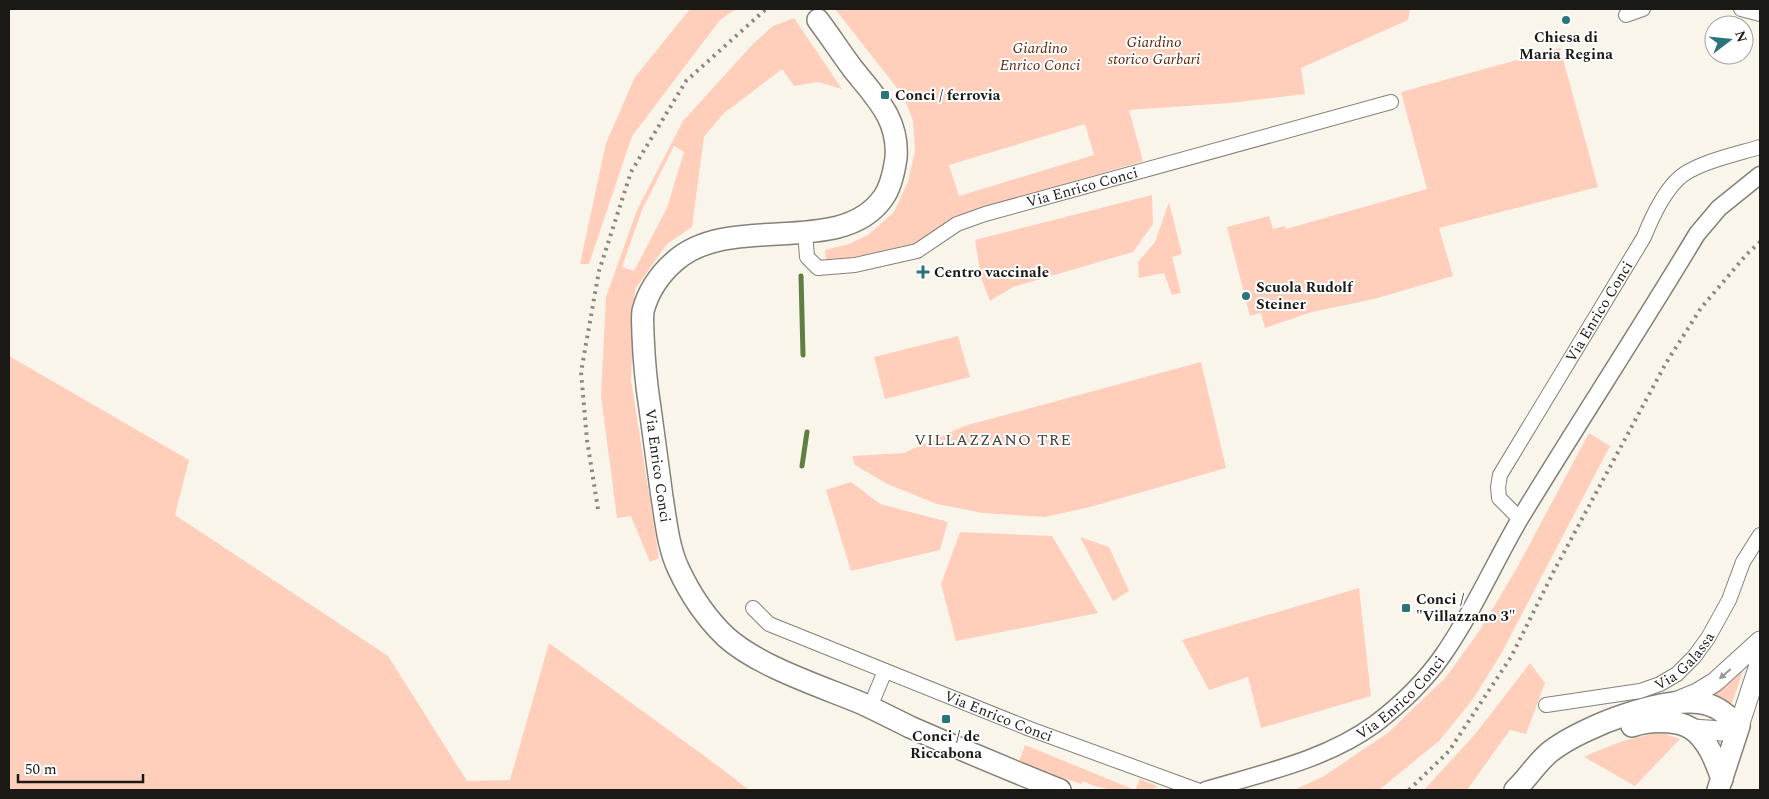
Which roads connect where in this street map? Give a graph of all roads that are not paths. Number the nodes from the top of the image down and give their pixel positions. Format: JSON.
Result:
{"nodes":[{"id":1,"x":1644,"y":9,"type":"edge"},
{"id":2,"x":1741,"y":9,"type":"edge"},
{"id":3,"x":1760,"y":14,"type":"edge"},
{"id":4,"x":1626,"y":15,"type":"dead end"},
{"id":5,"x":818,"y":20,"type":"dead end"},
{"id":6,"x":1392,"y":102,"type":"dead end"},
{"id":7,"x":1760,"y":147,"type":"edge"},
{"id":8,"x":1760,"y":175,"type":"edge"},
{"id":9,"x":805,"y":231,"type":"junction"},
{"id":10,"x":1520,"y":519,"type":"junction"},
{"id":11,"x":1760,"y":535,"type":"edge"},
{"id":12,"x":753,"y":608,"type":"dead end"},
{"id":13,"x":1760,"y":641,"type":"edge"},
{"id":14,"x":1760,"y":662,"type":"edge"},
{"id":15,"x":885,"y":671,"type":"junction"},
{"id":16,"x":1672,"y":704,"type":"junction"},
{"id":17,"x":1546,"y":706,"type":"dead end"},
{"id":18,"x":870,"y":707,"type":"junction"},
{"id":19,"x":1739,"y":726,"type":"junction"},
{"id":20,"x":1692,"y":729,"type":"junction"},
{"id":21,"x":1720,"y":784,"type":"edge"},
{"id":22,"x":1518,"y":787,"type":"edge"},
{"id":23,"x":1212,"y":789,"type":"edge"},
{"id":24,"x":1060,"y":790,"type":"edge"},
{"id":25,"x":1197,"y":790,"type":"edge"}],
"edges":[{"from":1,"to":4,"type":"street"},
{"from":2,"to":3,"type":"street"},
{"from":5,"to":9,"type":"main road","name":"Via Enrico Conci"},
{"from":6,"to":9,"type":"street","name":"Via Enrico Conci"},
{"from":7,"to":10,"type":"street","name":"Via Enrico Conci"},
{"from":8,"to":10,"type":"street","name":"Via Enrico Conci"},
{"from":9,"to":18,"type":"main road","name":"Via Enrico Conci"},
{"from":10,"to":23,"type":"street","name":"Via Enrico Conci"},
{"from":11,"to":17,"type":"street","name":"Via Galassa"},
{"from":12,"to":15,"type":"street","name":"Via Enrico Conci"},
{"from":13,"to":16,"type":"main road","one_way":true},
{"from":14,"to":19,"type":"main road"},
{"from":15,"to":18,"type":"street"},
{"from":15,"to":25,"type":"street","name":"Via Enrico Conci"},
{"from":16,"to":19,"type":"main road"},
{"from":16,"to":22,"type":"main road"},
{"from":18,"to":24,"type":"main road","name":"Via Enrico Conci"},
{"from":19,"to":20,"type":"main road"},
{"from":19,"to":21,"type":"main road"},
{"from":20,"to":21,"type":"main road"},
{"from":20,"to":22,"type":"main road"}]}
